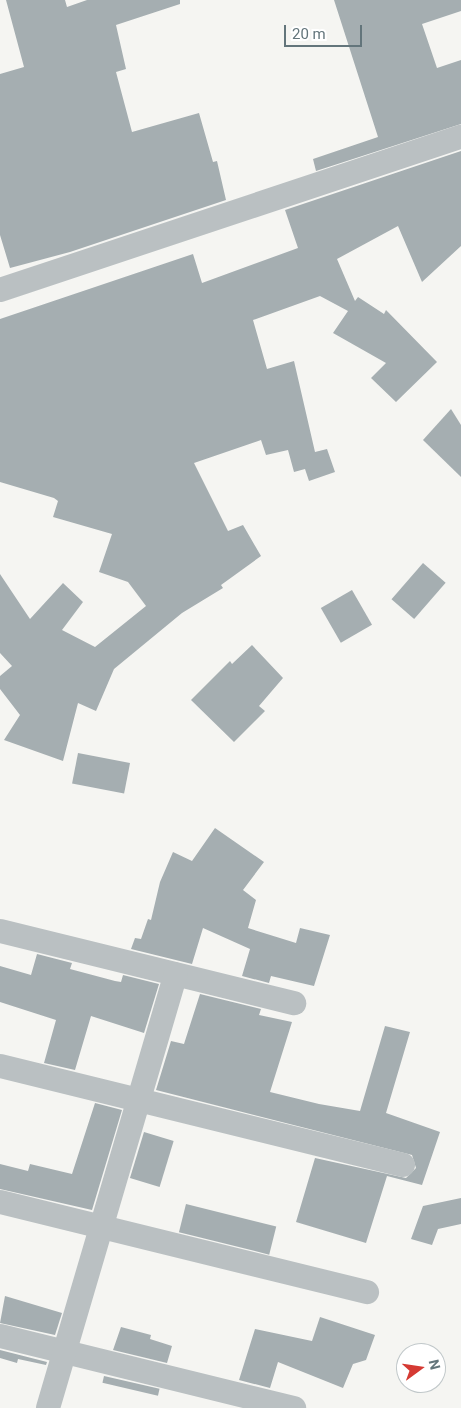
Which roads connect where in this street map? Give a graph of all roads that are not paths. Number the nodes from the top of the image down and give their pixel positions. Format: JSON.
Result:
{"nodes":[{"id":1,"x":461,"y":137,"type":"edge"},
{"id":2,"x":0,"y":290,"type":"edge"},
{"id":3,"x":0,"y":931,"type":"edge"},
{"id":4,"x":176,"y":974,"type":"junction"},
{"id":5,"x":294,"y":1003,"type":"dead end"},
{"id":6,"x":0,"y":1066,"type":"edge"},
{"id":7,"x":139,"y":1100,"type":"junction"},
{"id":8,"x":403,"y":1164,"type":"dead end"},
{"id":9,"x":0,"y":1202,"type":"edge"},
{"id":10,"x":101,"y":1227,"type":"junction"},
{"id":11,"x":367,"y":1292,"type":"dead end"},
{"id":12,"x":0,"y":1336,"type":"edge"},
{"id":13,"x":64,"y":1352,"type":"junction"},
{"id":14,"x":48,"y":1408,"type":"edge"},
{"id":15,"x":294,"y":1408,"type":"edge"}],
"edges":[{"from":1,"to":2,"type":"street"},
{"from":3,"to":4,"type":"street"},
{"from":4,"to":5,"type":"street"},
{"from":4,"to":7,"type":"street"},
{"from":6,"to":7,"type":"street"},
{"from":7,"to":8,"type":"street"},
{"from":7,"to":10,"type":"street"},
{"from":9,"to":10,"type":"street"},
{"from":10,"to":11,"type":"street"},
{"from":10,"to":13,"type":"street"},
{"from":12,"to":13,"type":"street"},
{"from":13,"to":14,"type":"street"},
{"from":13,"to":15,"type":"street"}]}
